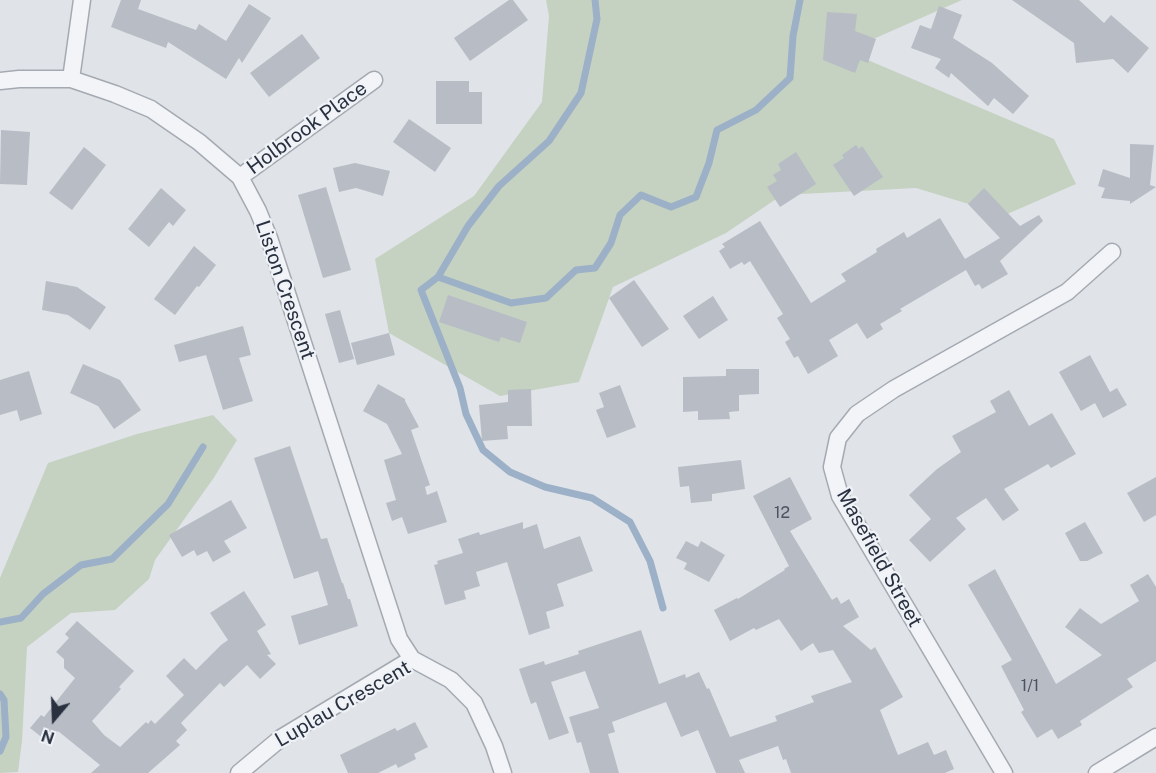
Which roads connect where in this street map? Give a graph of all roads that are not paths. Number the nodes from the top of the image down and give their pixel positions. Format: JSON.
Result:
{"nodes":[{"id":1,"x":82,"y":0,"type":"edge"},
{"id":2,"x":71,"y":79,"type":"junction"},
{"id":3,"x":374,"y":80,"type":"dead end"},
{"id":4,"x":0,"y":81,"type":"edge"},
{"id":5,"x":240,"y":177,"type":"junction"},
{"id":6,"x":1112,"y":252,"type":"dead end"},
{"id":7,"x":412,"y":659,"type":"junction"},
{"id":8,"x":1156,"y":737,"type":"edge"},
{"id":9,"x":239,"y":773,"type":"edge"},
{"id":10,"x":503,"y":773,"type":"edge"},
{"id":11,"x":1004,"y":773,"type":"edge"},
{"id":12,"x":1096,"y":773,"type":"edge"}],
"edges":[{"from":1,"to":2,"type":"street"},
{"from":2,"to":4,"type":"street","name":"Liston Crescent"},
{"from":2,"to":5,"type":"street","name":"Liston Crescent"},
{"from":3,"to":5,"type":"street","name":"Holbrook Place"},
{"from":5,"to":7,"type":"street","name":"Liston Crescent"},
{"from":6,"to":11,"type":"street","name":"Masefield Street"},
{"from":7,"to":9,"type":"street","name":"Luplau Crescent"},
{"from":7,"to":10,"type":"street","name":"Luplau Crescent"},
{"from":8,"to":12,"type":"street"}]}
